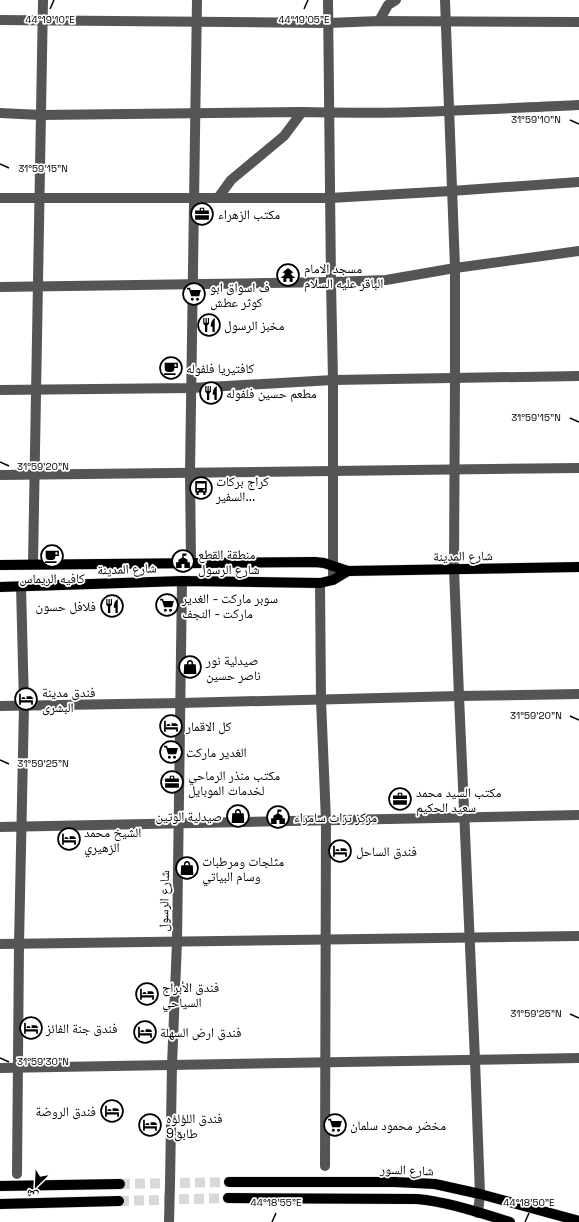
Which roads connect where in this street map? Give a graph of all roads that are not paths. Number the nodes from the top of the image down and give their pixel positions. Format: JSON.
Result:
{"nodes":[{"id":1,"x":43,"y":0,"type":"edge"},
{"id":2,"x":197,"y":0,"type":"edge"},
{"id":3,"x":328,"y":0,"type":"edge"},
{"id":4,"x":396,"y":0,"type":"edge"},
{"id":5,"x":445,"y":0,"type":"edge"},
{"id":6,"x":0,"y":20,"type":"edge"},
{"id":7,"x":42,"y":20,"type":"junction"},
{"id":8,"x":197,"y":21,"type":"junction"},
{"id":9,"x":379,"y":21,"type":"junction"},
{"id":10,"x":446,"y":22,"type":"junction"},
{"id":11,"x":579,"y":22,"type":"edge"},
{"id":12,"x":328,"y":23,"type":"junction"},
{"id":13,"x":579,"y":105,"type":"edge"},
{"id":14,"x":449,"y":111,"type":"junction"},
{"id":15,"x":302,"y":112,"type":"junction"},
{"id":16,"x":0,"y":113,"type":"edge"},
{"id":17,"x":196,"y":113,"type":"junction"},
{"id":18,"x":329,"y":113,"type":"junction"},
{"id":19,"x":41,"y":115,"type":"junction"},
{"id":20,"x":579,"y":182,"type":"edge"},
{"id":21,"x":451,"y":192,"type":"junction"},
{"id":22,"x":0,"y":198,"type":"edge"},
{"id":23,"x":194,"y":198,"type":"junction"},
{"id":24,"x":218,"y":198,"type":"junction"},
{"id":25,"x":330,"y":198,"type":"junction"},
{"id":26,"x":40,"y":199,"type":"junction"},
{"id":27,"x":579,"y":251,"type":"edge"},
{"id":28,"x":455,"y":268,"type":"junction"},
{"id":29,"x":331,"y":282,"type":"junction"},
{"id":30,"x":193,"y":285,"type":"junction"},
{"id":31,"x":0,"y":287,"type":"edge"},
{"id":32,"x":38,"y":287,"type":"junction"},
{"id":33,"x":579,"y":376,"type":"edge"},
{"id":34,"x":455,"y":377,"type":"junction"},
{"id":35,"x":333,"y":380,"type":"junction"},
{"id":36,"x":191,"y":388,"type":"junction"},
{"id":37,"x":36,"y":389,"type":"junction"},
{"id":38,"x":0,"y":390,"type":"edge"},
{"id":39,"x":579,"y":468,"type":"edge"},
{"id":40,"x":455,"y":469,"type":"junction"},
{"id":41,"x":333,"y":470,"type":"junction"},
{"id":42,"x":190,"y":472,"type":"junction"},
{"id":43,"x":0,"y":475,"type":"edge"},
{"id":44,"x":35,"y":475,"type":"junction"},
{"id":45,"x":191,"y":562,"type":"junction"},
{"id":46,"x":33,"y":564,"type":"junction"},
{"id":47,"x":0,"y":565,"type":"edge"},
{"id":48,"x":333,"y":566,"type":"junction"},
{"id":49,"x":579,"y":567,"type":"edge"},
{"id":50,"x":454,"y":568,"type":"junction"},
{"id":51,"x":348,"y":571,"type":"junction"},
{"id":52,"x":333,"y":580,"type":"junction"},
{"id":53,"x":182,"y":581,"type":"junction"},
{"id":54,"x":320,"y":583,"type":"junction"},
{"id":55,"x":21,"y":586,"type":"junction"},
{"id":56,"x":0,"y":587,"type":"edge"},
{"id":57,"x":579,"y":694,"type":"edge"},
{"id":58,"x":459,"y":696,"type":"junction"},
{"id":59,"x":321,"y":700,"type":"junction"},
{"id":60,"x":181,"y":704,"type":"junction"},
{"id":61,"x":24,"y":705,"type":"junction"},
{"id":62,"x":0,"y":706,"type":"edge"},
{"id":63,"x":579,"y":815,"type":"edge"},
{"id":64,"x":465,"y":818,"type":"junction"},
{"id":65,"x":326,"y":820,"type":"junction"},
{"id":66,"x":179,"y":824,"type":"junction"},
{"id":67,"x":0,"y":827,"type":"edge"},
{"id":68,"x":21,"y":827,"type":"junction"},
{"id":69,"x":579,"y":936,"type":"edge"},
{"id":70,"x":470,"y":937,"type":"junction"},
{"id":71,"x":326,"y":940,"type":"junction"},
{"id":72,"x":177,"y":942,"type":"junction"},
{"id":73,"x":0,"y":944,"type":"edge"},
{"id":74,"x":19,"y":944,"type":"junction"},
{"id":75,"x":579,"y":1058,"type":"edge"},
{"id":76,"x":475,"y":1060,"type":"junction"},
{"id":77,"x":325,"y":1062,"type":"junction"},
{"id":78,"x":172,"y":1065,"type":"junction"},
{"id":79,"x":0,"y":1068,"type":"edge"},
{"id":80,"x":17,"y":1068,"type":"junction"},
{"id":81,"x":325,"y":1166,"type":"dead end"},
{"id":82,"x":17,"y":1174,"type":"dead end"},
{"id":83,"x":229,"y":1182,"type":"tunnel mouth"},
{"id":84,"x":120,"y":1184,"type":"tunnel mouth"},
{"id":85,"x":0,"y":1186,"type":"edge"},
{"id":86,"x":480,"y":1194,"type":"junction"},
{"id":87,"x":228,"y":1198,"type":"tunnel mouth"},
{"id":88,"x":119,"y":1201,"type":"tunnel mouth"},
{"id":89,"x":0,"y":1204,"type":"edge"},
{"id":90,"x":478,"y":1213,"type":"junction"},
{"id":91,"x":579,"y":1221,"type":"edge"},
{"id":92,"x":169,"y":1222,"type":"edge"},
{"id":93,"x":510,"y":1222,"type":"edge"}],
"edges":[{"from":1,"to":7,"type":"street"},
{"from":2,"to":8,"type":"street"},
{"from":3,"to":12,"type":"street"},
{"from":4,"to":9,"type":"street"},
{"from":5,"to":10,"type":"street"},
{"from":6,"to":7,"type":"street"},
{"from":7,"to":8,"type":"street"},
{"from":7,"to":19,"type":"street"},
{"from":8,"to":12,"type":"street"},
{"from":8,"to":17,"type":"street"},
{"from":9,"to":10,"type":"street"},
{"from":9,"to":12,"type":"street"},
{"from":10,"to":11,"type":"street"},
{"from":10,"to":14,"type":"street"},
{"from":12,"to":18,"type":"street"},
{"from":13,"to":14,"type":"street"},
{"from":14,"to":18,"type":"street"},
{"from":14,"to":21,"type":"street"},
{"from":15,"to":17,"type":"street"},
{"from":15,"to":18,"type":"street"},
{"from":15,"to":24,"type":"street"},
{"from":16,"to":19,"type":"street"},
{"from":17,"to":19,"type":"street"},
{"from":17,"to":23,"type":"street"},
{"from":18,"to":25,"type":"street"},
{"from":19,"to":26,"type":"street"},
{"from":20,"to":21,"type":"street"},
{"from":21,"to":25,"type":"street"},
{"from":21,"to":28,"type":"street"},
{"from":22,"to":26,"type":"street"},
{"from":23,"to":24,"type":"street"},
{"from":23,"to":26,"type":"street"},
{"from":23,"to":30,"type":"street"},
{"from":24,"to":25,"type":"street"},
{"from":25,"to":29,"type":"street"},
{"from":26,"to":32,"type":"street"},
{"from":27,"to":28,"type":"street"},
{"from":28,"to":29,"type":"street"},
{"from":28,"to":34,"type":"street"},
{"from":29,"to":30,"type":"street"},
{"from":29,"to":35,"type":"street"},
{"from":30,"to":32,"type":"street"},
{"from":30,"to":36,"type":"street"},
{"from":31,"to":32,"type":"street"},
{"from":32,"to":37,"type":"street"},
{"from":33,"to":34,"type":"street"},
{"from":34,"to":35,"type":"street"},
{"from":34,"to":40,"type":"street"},
{"from":35,"to":36,"type":"street"},
{"from":35,"to":41,"type":"street"},
{"from":36,"to":37,"type":"street"},
{"from":36,"to":42,"type":"street"},
{"from":37,"to":38,"type":"street"},
{"from":37,"to":44,"type":"street"},
{"from":39,"to":40,"type":"street"},
{"from":40,"to":41,"type":"street"},
{"from":40,"to":50,"type":"street"},
{"from":41,"to":42,"type":"street"},
{"from":41,"to":48,"type":"street"},
{"from":42,"to":44,"type":"street"},
{"from":42,"to":45,"type":"street"},
{"from":43,"to":44,"type":"street"},
{"from":44,"to":46,"type":"street"},
{"from":45,"to":46,"type":"main road","name":"شارع المدينة"},
{"from":45,"to":48,"type":"main road","name":"شارع المدينة"},
{"from":46,"to":47,"type":"main road","name":"شارع المدينة"},
{"from":48,"to":51,"type":"main road","name":"شارع المدينة"},
{"from":48,"to":52,"type":"street"},
{"from":49,"to":50,"type":"main road","name":"شارع المدينة"},
{"from":50,"to":51,"type":"main road","name":"شارع المدينة"},
{"from":50,"to":58,"type":"street"},
{"from":51,"to":52,"type":"main road","name":"شارع المدينة"},
{"from":52,"to":54,"type":"main road","name":"شارع المدينة"},
{"from":53,"to":54,"type":"main road","name":"شارع المدينة"},
{"from":53,"to":55,"type":"main road","name":"شارع المدينة"},
{"from":53,"to":60,"type":"street","name":"شارع الرسول"},
{"from":54,"to":59,"type":"street"},
{"from":55,"to":56,"type":"main road","name":"شارع المدينة"},
{"from":55,"to":61,"type":"street"},
{"from":57,"to":58,"type":"street"},
{"from":58,"to":59,"type":"street"},
{"from":58,"to":64,"type":"street"},
{"from":59,"to":60,"type":"street"},
{"from":59,"to":65,"type":"street"},
{"from":60,"to":61,"type":"street"},
{"from":60,"to":66,"type":"street","name":"شارع الرسول"},
{"from":61,"to":62,"type":"street"},
{"from":61,"to":68,"type":"street"},
{"from":63,"to":64,"type":"street"},
{"from":64,"to":65,"type":"street"},
{"from":64,"to":70,"type":"street"},
{"from":65,"to":66,"type":"street"},
{"from":65,"to":71,"type":"street"},
{"from":66,"to":68,"type":"street"},
{"from":66,"to":72,"type":"street","name":"شارع الرسول"},
{"from":67,"to":68,"type":"street"},
{"from":68,"to":74,"type":"street"},
{"from":69,"to":70,"type":"street"},
{"from":70,"to":71,"type":"street"},
{"from":70,"to":76,"type":"street"},
{"from":71,"to":72,"type":"street"},
{"from":71,"to":77,"type":"street"},
{"from":72,"to":74,"type":"street"},
{"from":72,"to":78,"type":"street","name":"شارع الرسول"},
{"from":73,"to":74,"type":"street"},
{"from":74,"to":80,"type":"street"},
{"from":75,"to":76,"type":"street"},
{"from":76,"to":77,"type":"street"},
{"from":76,"to":86,"type":"street"},
{"from":77,"to":78,"type":"street"},
{"from":77,"to":81,"type":"street"},
{"from":78,"to":80,"type":"street"},
{"from":78,"to":92,"type":"street","name":"شارع الرسول"},
{"from":79,"to":80,"type":"street"},
{"from":80,"to":82,"type":"street"},
{"from":83,"to":86,"type":"main road","name":"شارع السور"},
{"from":84,"to":85,"type":"main road"},
{"from":86,"to":90,"type":"street"},
{"from":86,"to":91,"type":"main road","name":"شارع السور"},
{"from":87,"to":90,"type":"main road"},
{"from":88,"to":89,"type":"main road"},
{"from":90,"to":93,"type":"main road"}]}
